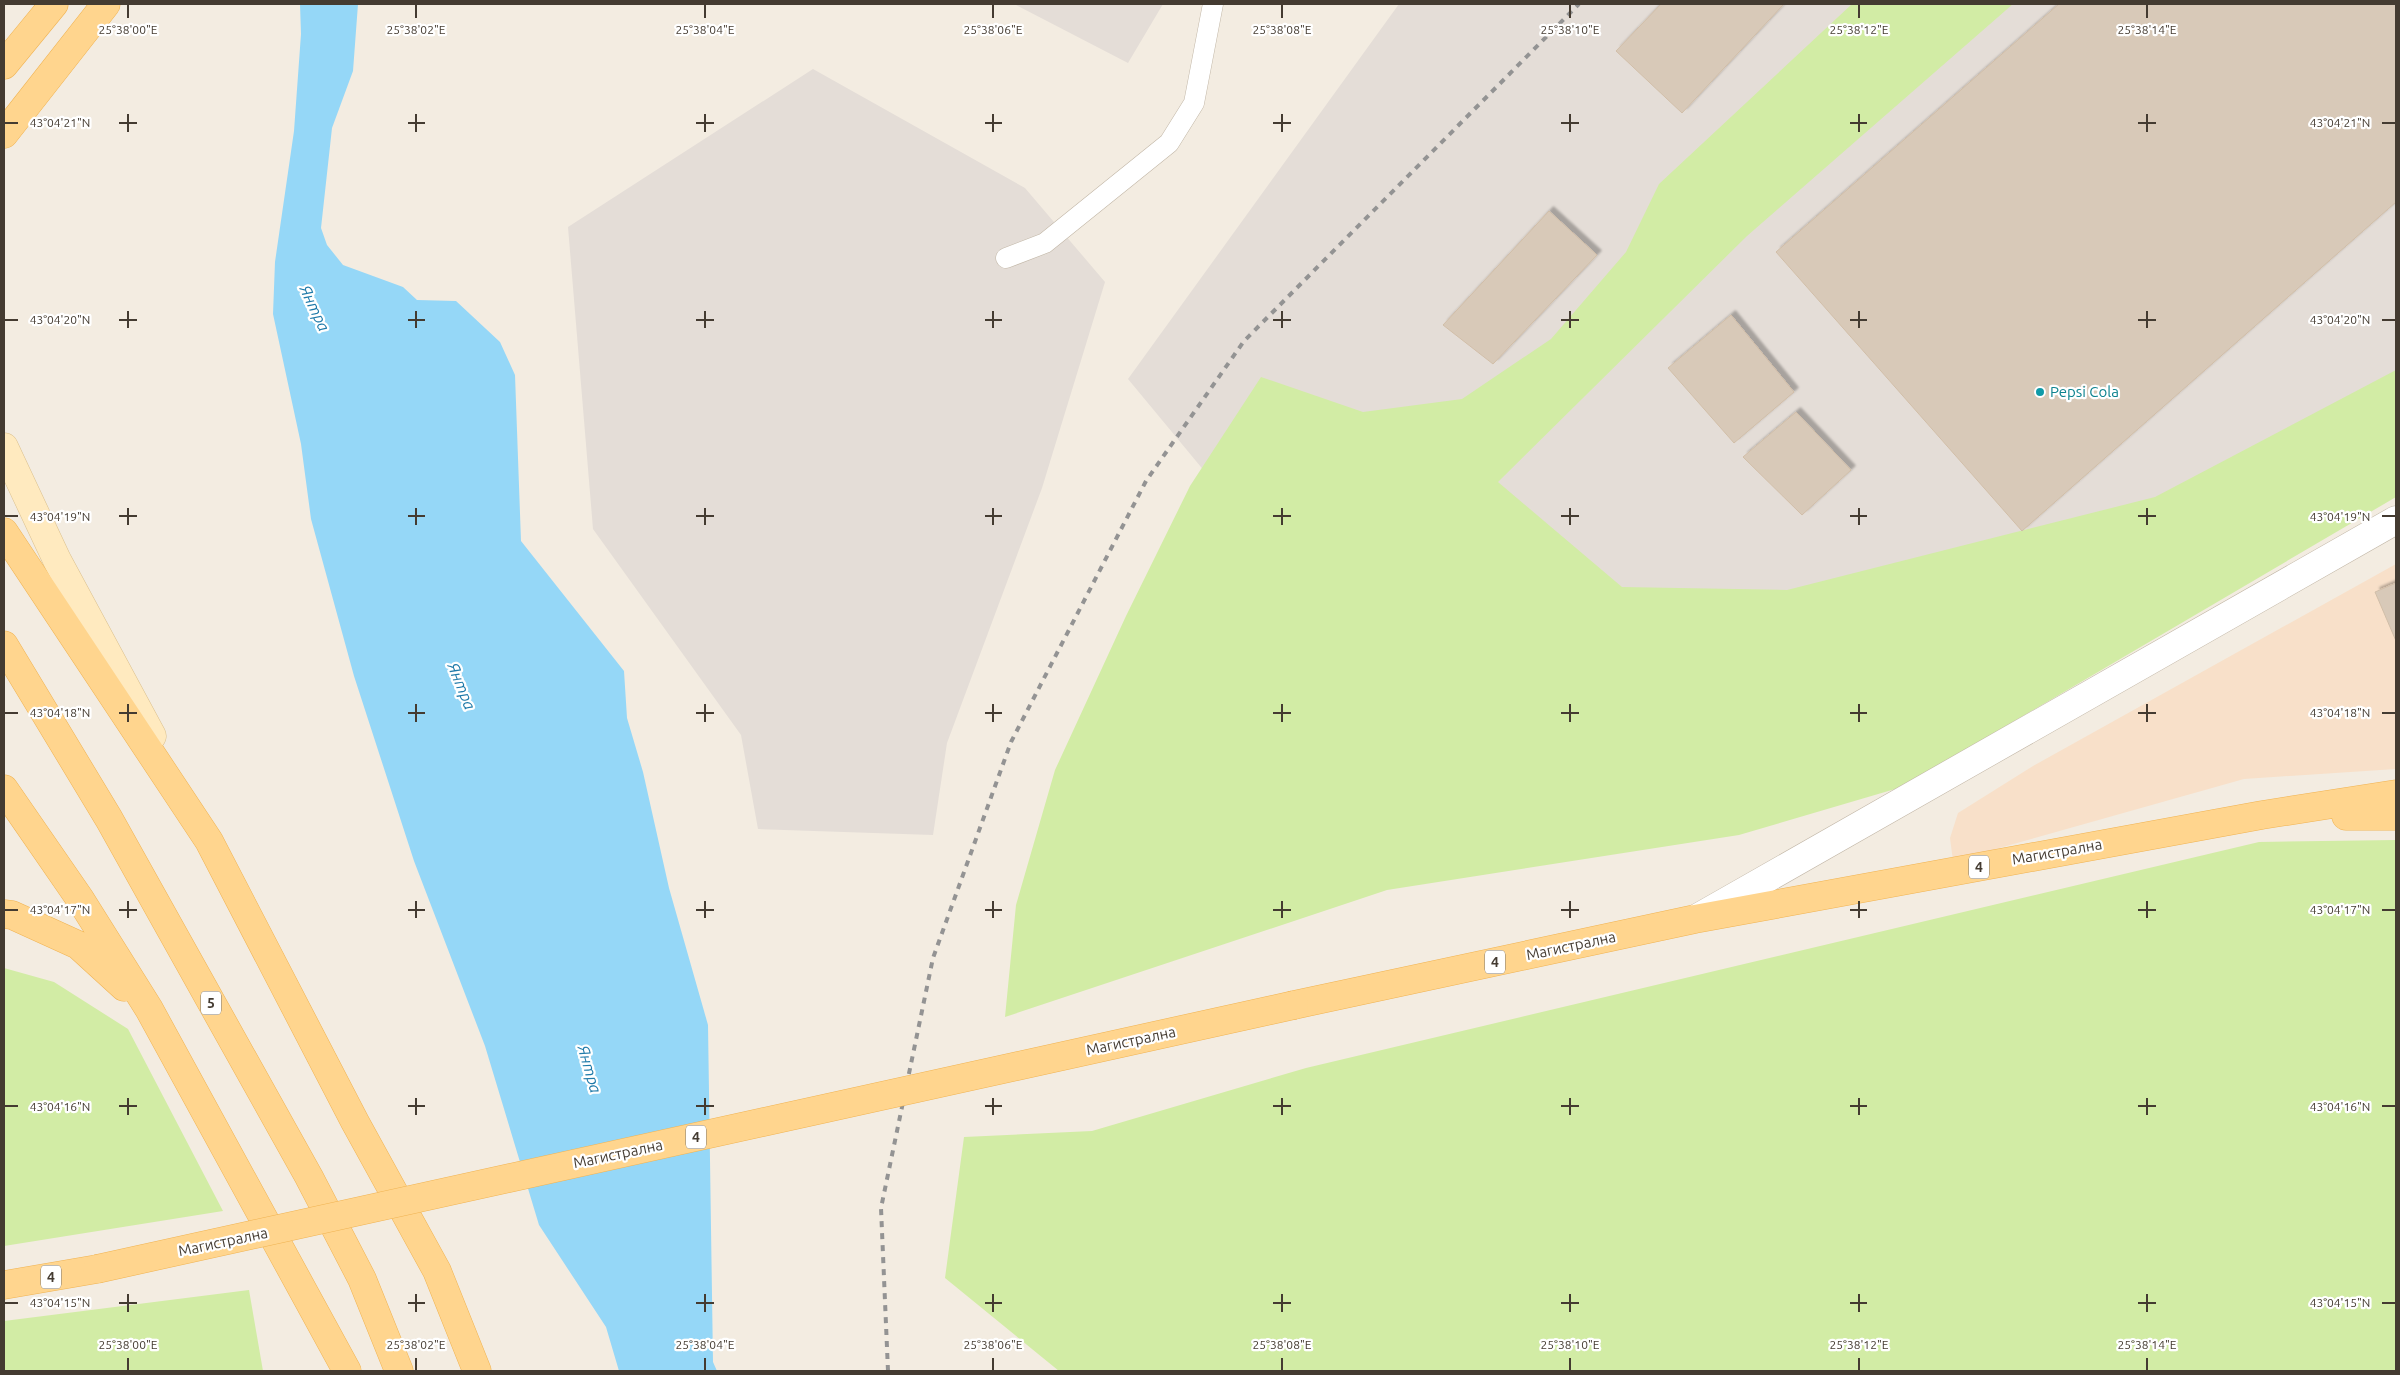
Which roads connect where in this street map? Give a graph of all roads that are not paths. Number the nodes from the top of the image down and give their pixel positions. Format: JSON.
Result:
{"nodes":[{"id":1,"x":54,"y":4,"type":"edge"},
{"id":2,"x":106,"y":4,"type":"edge"},
{"id":3,"x":1213,"y":4,"type":"edge"},
{"id":4,"x":4,"y":65,"type":"edge"},
{"id":5,"x":4,"y":134,"type":"edge"},
{"id":6,"x":1006,"y":258,"type":"dead end"},
{"id":7,"x":4,"y":446,"type":"edge"},
{"id":8,"x":2396,"y":520,"type":"edge"},
{"id":9,"x":4,"y":532,"type":"edge"},
{"id":10,"x":4,"y":645,"type":"edge"},
{"id":11,"x":4,"y":789,"type":"edge"},
{"id":12,"x":2396,"y":794,"type":"edge"},
{"id":13,"x":2262,"y":815,"type":"junction"},
{"id":14,"x":2396,"y":816,"type":"edge"},
{"id":15,"x":209,"y":841,"type":"junction"},
{"id":16,"x":4,"y":914,"type":"edge"},
{"id":17,"x":1695,"y":919,"type":"junction"},
{"id":18,"x":149,"y":1010,"type":"junction"},
{"id":19,"x":4,"y":1286,"type":"edge"},
{"id":20,"x":347,"y":1371,"type":"edge"},
{"id":21,"x":398,"y":1371,"type":"edge"},
{"id":22,"x":477,"y":1371,"type":"edge"}],
"edges":[{"from":1,"to":4,"type":"main road"},
{"from":2,"to":5,"type":"main road"},
{"from":3,"to":6,"type":"lane"},
{"from":7,"to":15,"type":"main road"},
{"from":8,"to":17,"type":"street"},
{"from":9,"to":15,"type":"main road"},
{"from":10,"to":21,"type":"main road","number":"5"},
{"from":11,"to":18,"type":"main road"},
{"from":12,"to":13,"type":"main road","name":"Магистрална","number":"4"},
{"from":13,"to":14,"type":"main road","name":"Магистрална","number":"4"},
{"from":13,"to":17,"type":"main road","name":"Магистрална","number":"4"},
{"from":15,"to":22,"type":"main road"},
{"from":16,"to":18,"type":"main road"},
{"from":17,"to":19,"type":"main road","name":"Магистрална","number":"4","bridge":true},
{"from":18,"to":20,"type":"main road"}]}
